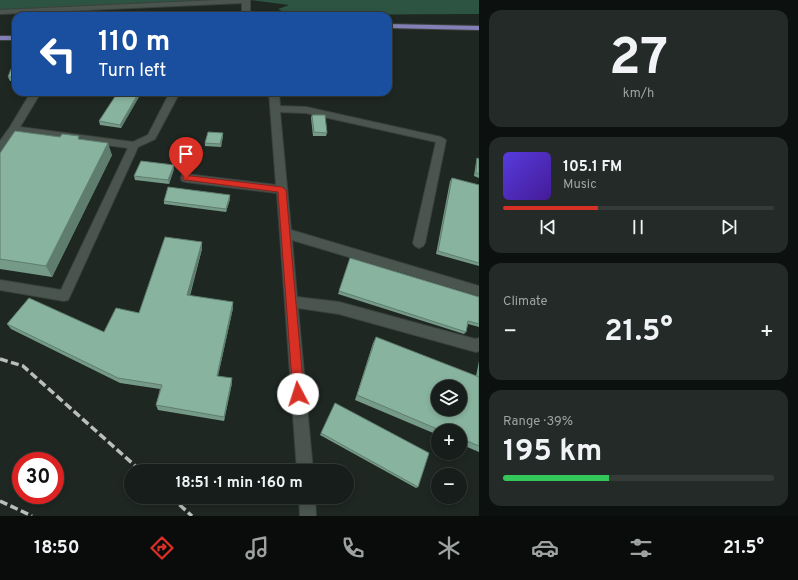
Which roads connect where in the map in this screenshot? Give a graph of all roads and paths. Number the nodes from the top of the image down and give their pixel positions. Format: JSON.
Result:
{"nodes":[{"id":1,"x":37,"y":0,"type":"edge"},
{"id":2,"x":246,"y":1,"type":"edge"},
{"id":3,"x":165,"y":2,"type":"edge"},
{"id":4,"x":35,"y":11,"type":"junction"},
{"id":5,"x":0,"y":12,"type":"edge"},
{"id":6,"x":246,"y":12,"type":"edge"},
{"id":7,"x":392,"y":26,"type":"edge"},
{"id":8,"x":479,"y":28,"type":"edge"},
{"id":9,"x":0,"y":38,"type":"edge"},
{"id":10,"x":12,"y":38,"type":"edge"},
{"id":11,"x":34,"y":96,"type":"edge"},
{"id":12,"x":173,"y":96,"type":"edge"},
{"id":13,"x":274,"y":96,"type":"edge"},
{"id":14,"x":276,"y":109,"type":"junction"},
{"id":15,"x":14,"y":129,"type":"junction"},
{"id":16,"x":134,"y":145,"type":"junction"},
{"id":17,"x":0,"y":148,"type":"edge"},
{"id":18,"x":186,"y":178,"type":"dead end"},
{"id":19,"x":282,"y":190,"type":"junction"},
{"id":20,"x":285,"y":233,"type":"junction"},
{"id":21,"x":419,"y":242,"type":"dead end"},
{"id":22,"x":0,"y":285,"type":"edge"},
{"id":23,"x":479,"y":291,"type":"edge"},
{"id":24,"x":291,"y":302,"type":"junction"},
{"id":25,"x":479,"y":344,"type":"edge"},
{"id":26,"x":304,"y":464,"type":"edge"},
{"id":27,"x":307,"y":504,"type":"edge"},
{"id":28,"x":308,"y":516,"type":"edge"}],
"edges":[{"from":1,"to":4,"type":"street"},
{"from":2,"to":3,"type":"street"},
{"from":2,"to":6,"type":"street"},
{"from":3,"to":4,"type":"street"},
{"from":4,"to":5,"type":"street"},
{"from":7,"to":8,"type":"main road"},
{"from":9,"to":10,"type":"main road"},
{"from":11,"to":15,"type":"street"},
{"from":12,"to":16,"type":"street"},
{"from":13,"to":14,"type":"street"},
{"from":14,"to":19,"type":"street"},
{"from":14,"to":21,"type":"street"},
{"from":15,"to":16,"type":"street"},
{"from":15,"to":17,"type":"street"},
{"from":16,"to":22,"type":"street"},
{"from":18,"to":19,"type":"street"},
{"from":19,"to":20,"type":"street"},
{"from":20,"to":23,"type":"street"},
{"from":20,"to":24,"type":"street"},
{"from":24,"to":25,"type":"street"},
{"from":24,"to":26,"type":"street"},
{"from":27,"to":28,"type":"street"}]}
